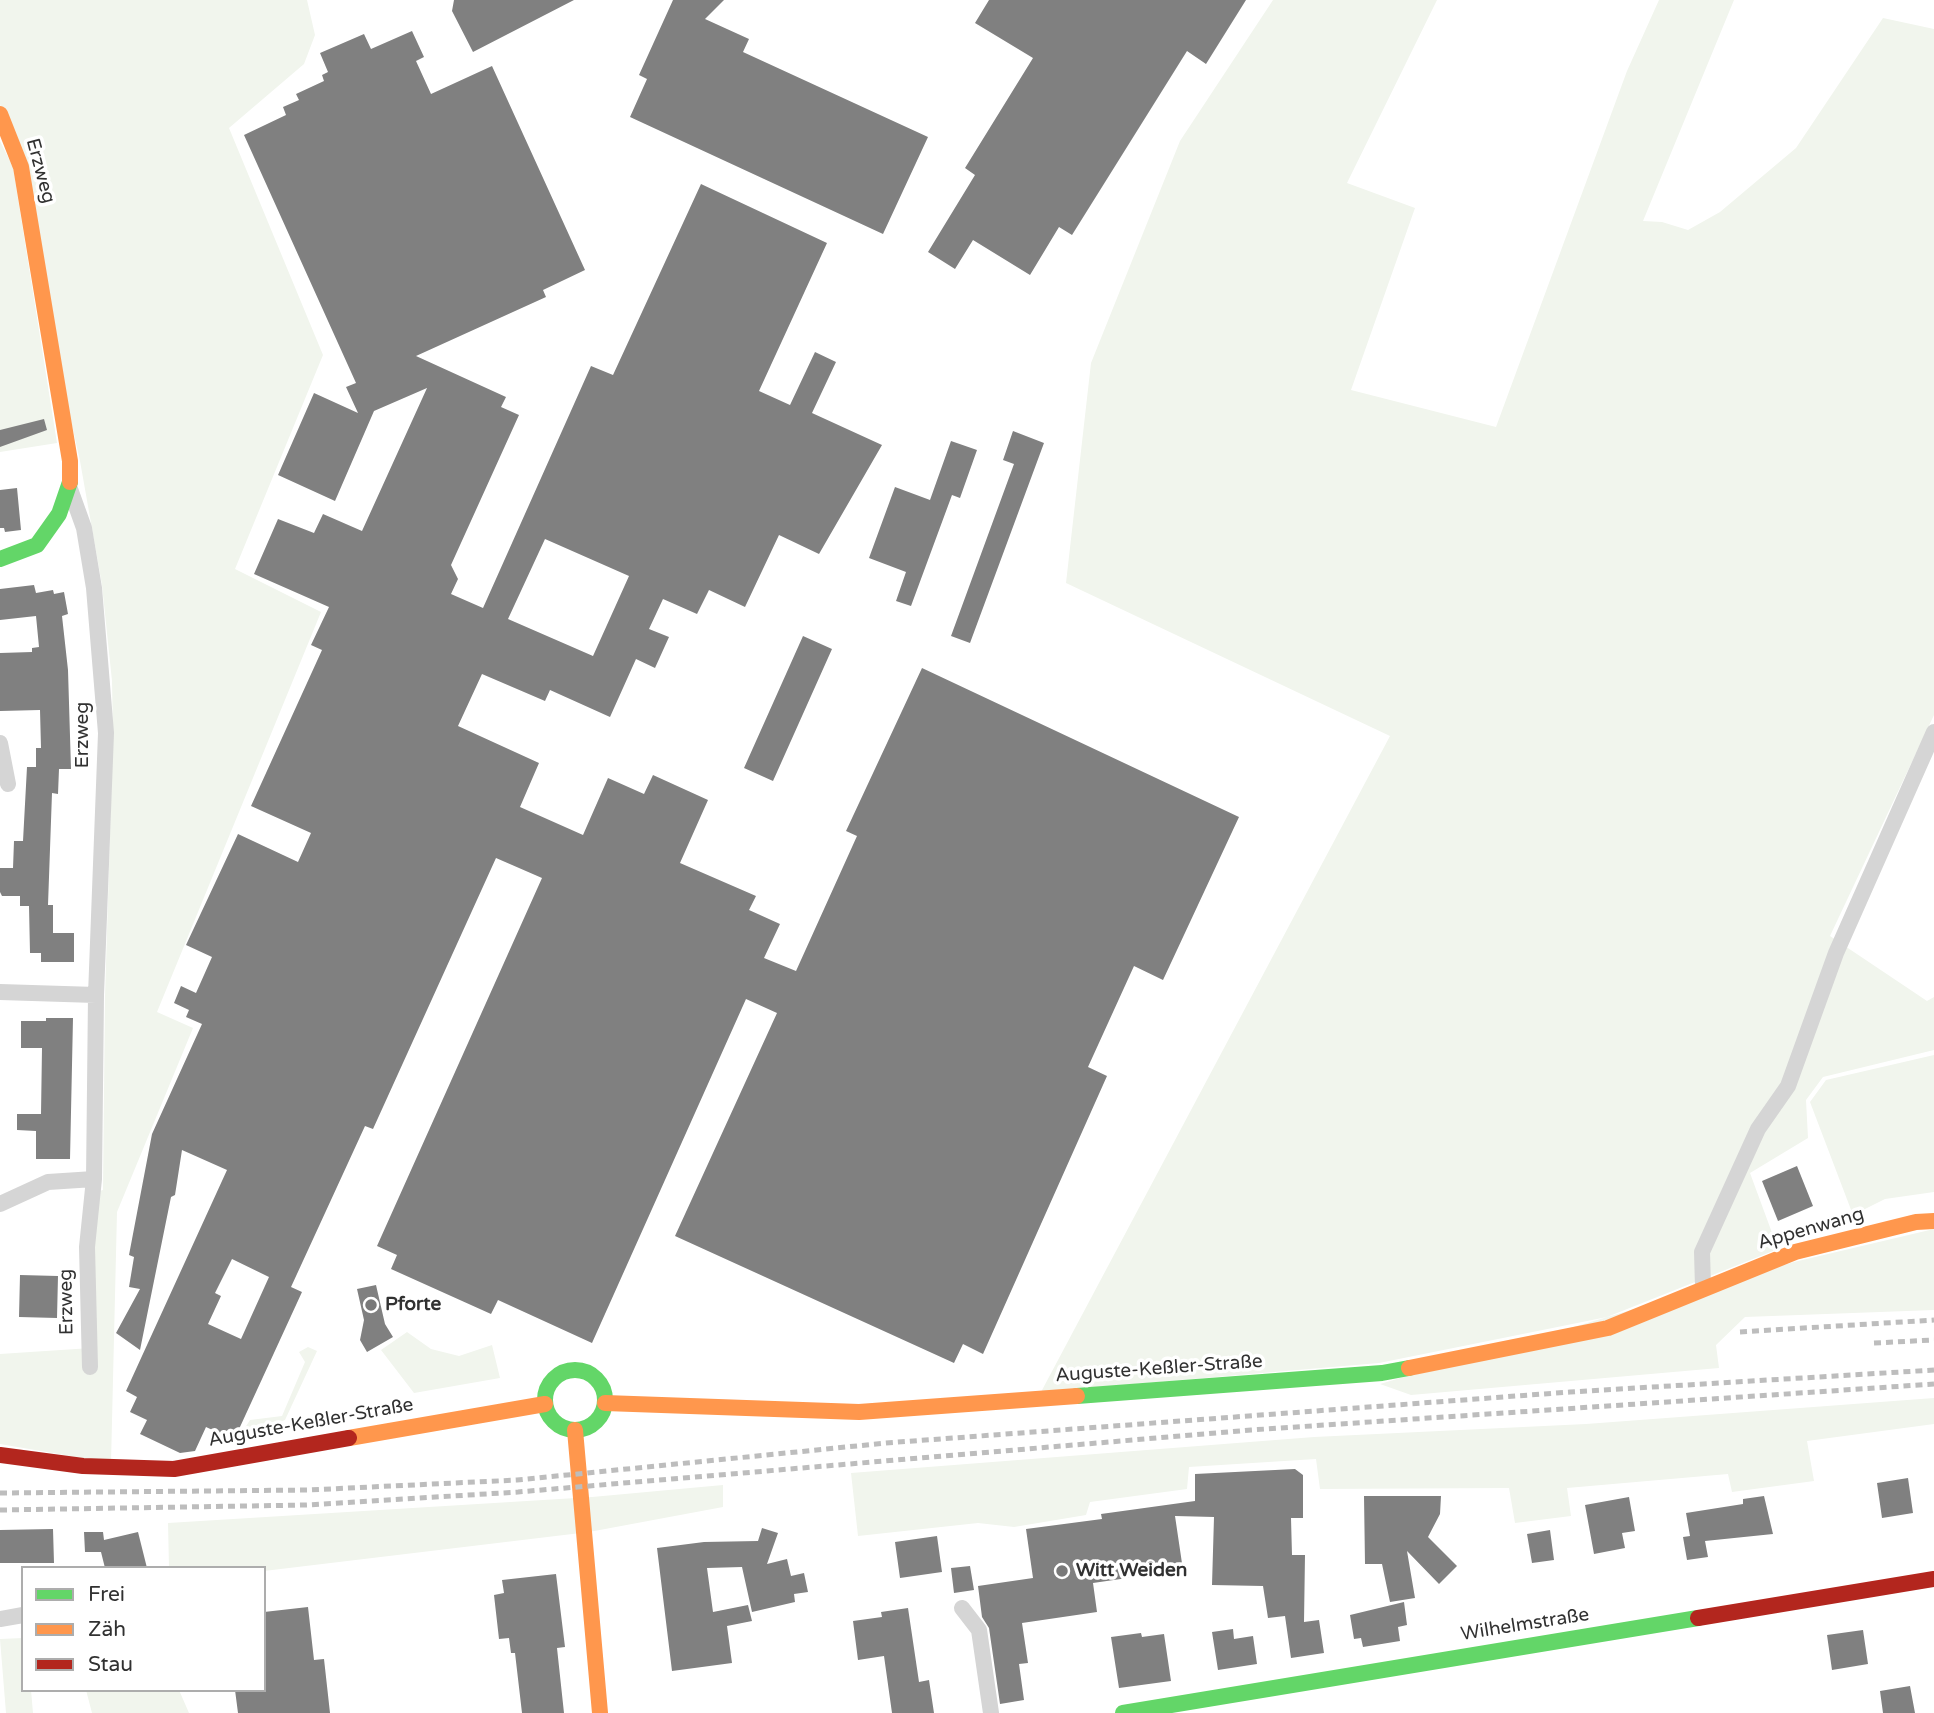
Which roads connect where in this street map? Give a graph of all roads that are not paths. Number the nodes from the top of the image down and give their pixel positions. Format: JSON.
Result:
{"nodes":[{"id":1,"x":0,"y":114,"type":"edge"},
{"id":2,"x":70,"y":489,"type":"junction"},
{"id":3,"x":0,"y":559,"type":"edge"},
{"id":4,"x":1934,"y":732,"type":"edge"},
{"id":5,"x":0,"y":743,"type":"edge"},
{"id":6,"x":8,"y":784,"type":"dead end"},
{"id":7,"x":0,"y":992,"type":"edge"},
{"id":8,"x":96,"y":995,"type":"junction"},
{"id":9,"x":94,"y":1179,"type":"junction"},
{"id":10,"x":0,"y":1204,"type":"edge"},
{"id":11,"x":1934,"y":1221,"type":"edge"},
{"id":12,"x":1703,"y":1287,"type":"junction"},
{"id":13,"x":90,"y":1367,"type":"dead end"},
{"id":14,"x":605,"y":1403,"type":"junction"},
{"id":15,"x":545,"y":1404,"type":"junction"},
{"id":16,"x":575,"y":1430,"type":"junction"},
{"id":17,"x":0,"y":1455,"type":"edge"},
{"id":18,"x":1934,"y":1579,"type":"edge"},
{"id":19,"x":962,"y":1608,"type":"dead end"},
{"id":20,"x":21,"y":1615,"type":"edge"},
{"id":21,"x":0,"y":1619,"type":"edge"},
{"id":22,"x":600,"y":1713,"type":"edge"},
{"id":23,"x":991,"y":1713,"type":"edge"},
{"id":24,"x":1123,"y":1713,"type":"edge"}],
"edges":[{"from":1,"to":2,"type":"street","name":"Erzweg"},
{"from":2,"to":3,"type":"street"},
{"from":2,"to":8,"type":"street","name":"Erzweg"},
{"from":4,"to":12,"type":"street"},
{"from":5,"to":6,"type":"street"},
{"from":7,"to":8,"type":"street"},
{"from":8,"to":9,"type":"street","name":"Erzweg"},
{"from":9,"to":10,"type":"street"},
{"from":9,"to":13,"type":"street","name":"Erzweg"},
{"from":11,"to":12,"type":"street","name":"Appenwang"},
{"from":12,"to":14,"type":"street","name":"Auguste-Keßler-Straße"},
{"from":14,"to":15,"type":"street"},
{"from":14,"to":16,"type":"street"},
{"from":15,"to":16,"type":"street"},
{"from":15,"to":17,"type":"street","name":"Auguste-Keßler-Straße"},
{"from":16,"to":22,"type":"street"},
{"from":18,"to":24,"type":"street","name":"Wilhelmstraße"},
{"from":19,"to":23,"type":"street"},
{"from":20,"to":21,"type":"street"}]}
